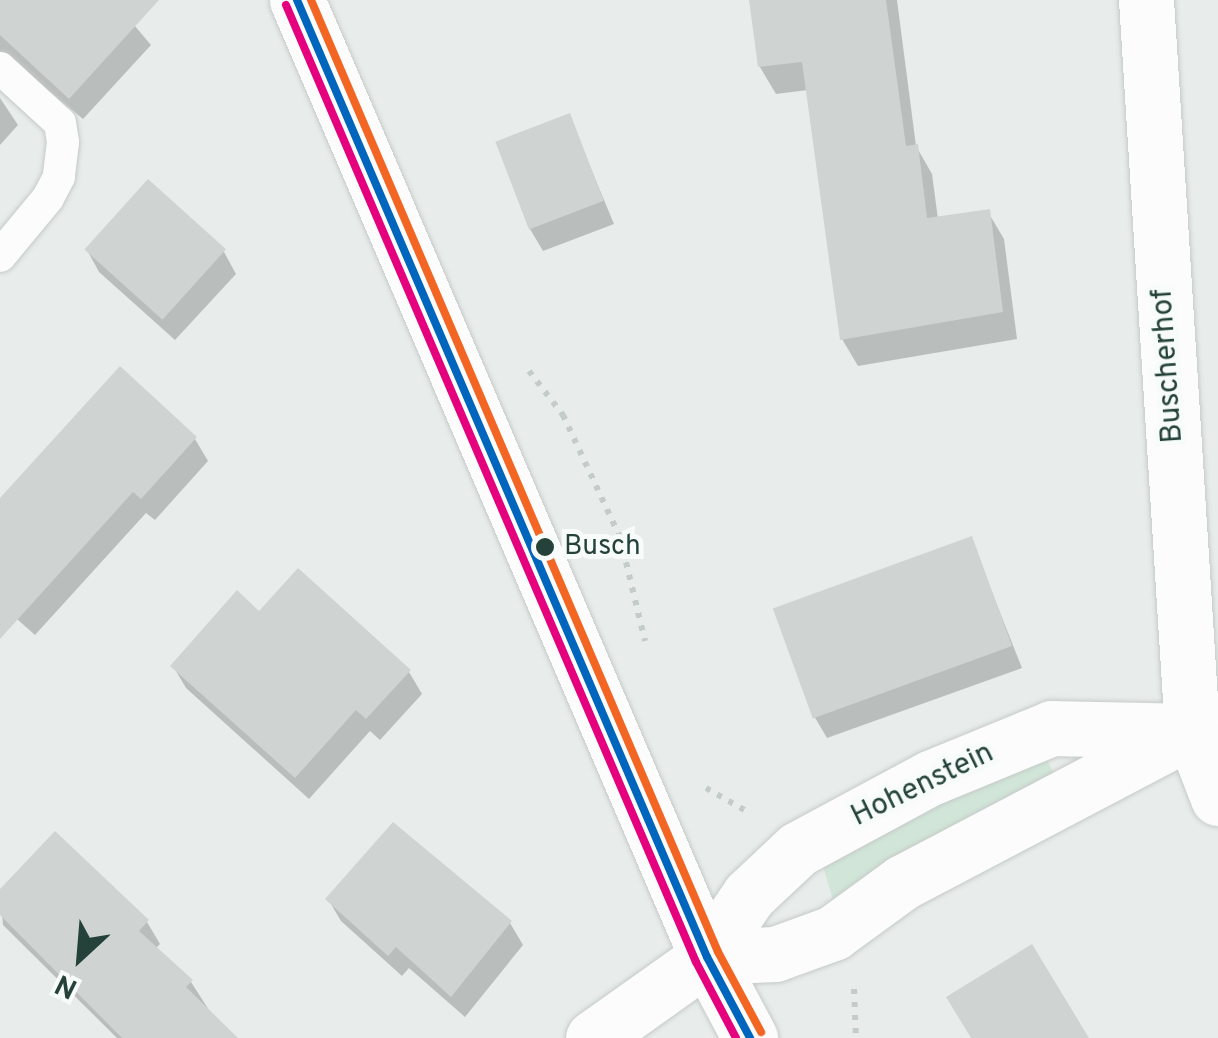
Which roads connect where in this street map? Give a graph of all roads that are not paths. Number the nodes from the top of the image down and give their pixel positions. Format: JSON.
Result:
{"nodes":[{"id":1,"x":298,"y":0,"type":"edge"},
{"id":2,"x":1146,"y":0,"type":"edge"},
{"id":3,"x":0,"y":68,"type":"edge"},
{"id":4,"x":0,"y":256,"type":"edge"},
{"id":5,"x":1205,"y":727,"type":"edge"},
{"id":6,"x":1218,"y":798,"type":"edge"},
{"id":7,"x":707,"y":956,"type":"junction"},
{"id":8,"x":593,"y":1038,"type":"edge"},
{"id":9,"x":750,"y":1038,"type":"edge"}],
"edges":[{"from":1,"to":7,"type":"street"},
{"from":2,"to":5,"type":"street","name":"Buscherhof"},
{"from":3,"to":4,"type":"lane"},
{"from":5,"to":6,"type":"street"},
{"from":5,"to":7,"type":"street"},
{"from":5,"to":7,"type":"street","name":"Hohenstein"},
{"from":7,"to":8,"type":"street","name":"Hohenstein"},
{"from":7,"to":9,"type":"street"}]}
